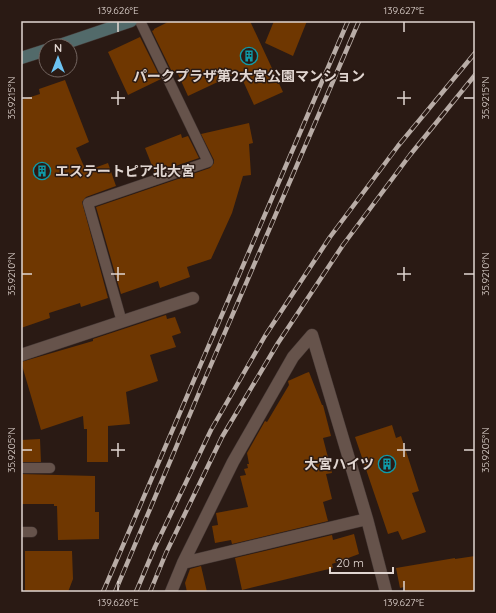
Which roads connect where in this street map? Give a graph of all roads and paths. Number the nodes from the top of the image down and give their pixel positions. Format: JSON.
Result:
{"nodes":[{"id":1,"x":130,"y":21,"type":"edge"},
{"id":2,"x":140,"y":21,"type":"edge"},
{"id":3,"x":78,"y":39,"type":"edge"},
{"id":4,"x":38,"y":53,"type":"edge"},
{"id":5,"x":21,"y":58,"type":"edge"},
{"id":6,"x":193,"y":298,"type":"dead end"},
{"id":7,"x":122,"y":322,"type":"junction"},
{"id":8,"x":21,"y":355,"type":"edge"},
{"id":9,"x":21,"y":468,"type":"edge"},
{"id":10,"x":50,"y":468,"type":"dead end"},
{"id":11,"x":367,"y":519,"type":"junction"},
{"id":12,"x":21,"y":532,"type":"edge"},
{"id":13,"x":32,"y":532,"type":"dead end"},
{"id":14,"x":183,"y":563,"type":"junction"},
{"id":15,"x":171,"y":592,"type":"edge"},
{"id":16,"x":386,"y":592,"type":"edge"}],
"edges":[{"from":1,"to":3,"type":"street"},
{"from":2,"to":7,"type":"lane"},
{"from":4,"to":5,"type":"street"},
{"from":6,"to":7,"type":"street"},
{"from":7,"to":8,"type":"street"},
{"from":9,"to":10,"type":"lane"},
{"from":11,"to":14,"type":"street"},
{"from":11,"to":14,"type":"street"},
{"from":11,"to":16,"type":"street"},
{"from":12,"to":13,"type":"lane"},
{"from":14,"to":15,"type":"street"}]}
